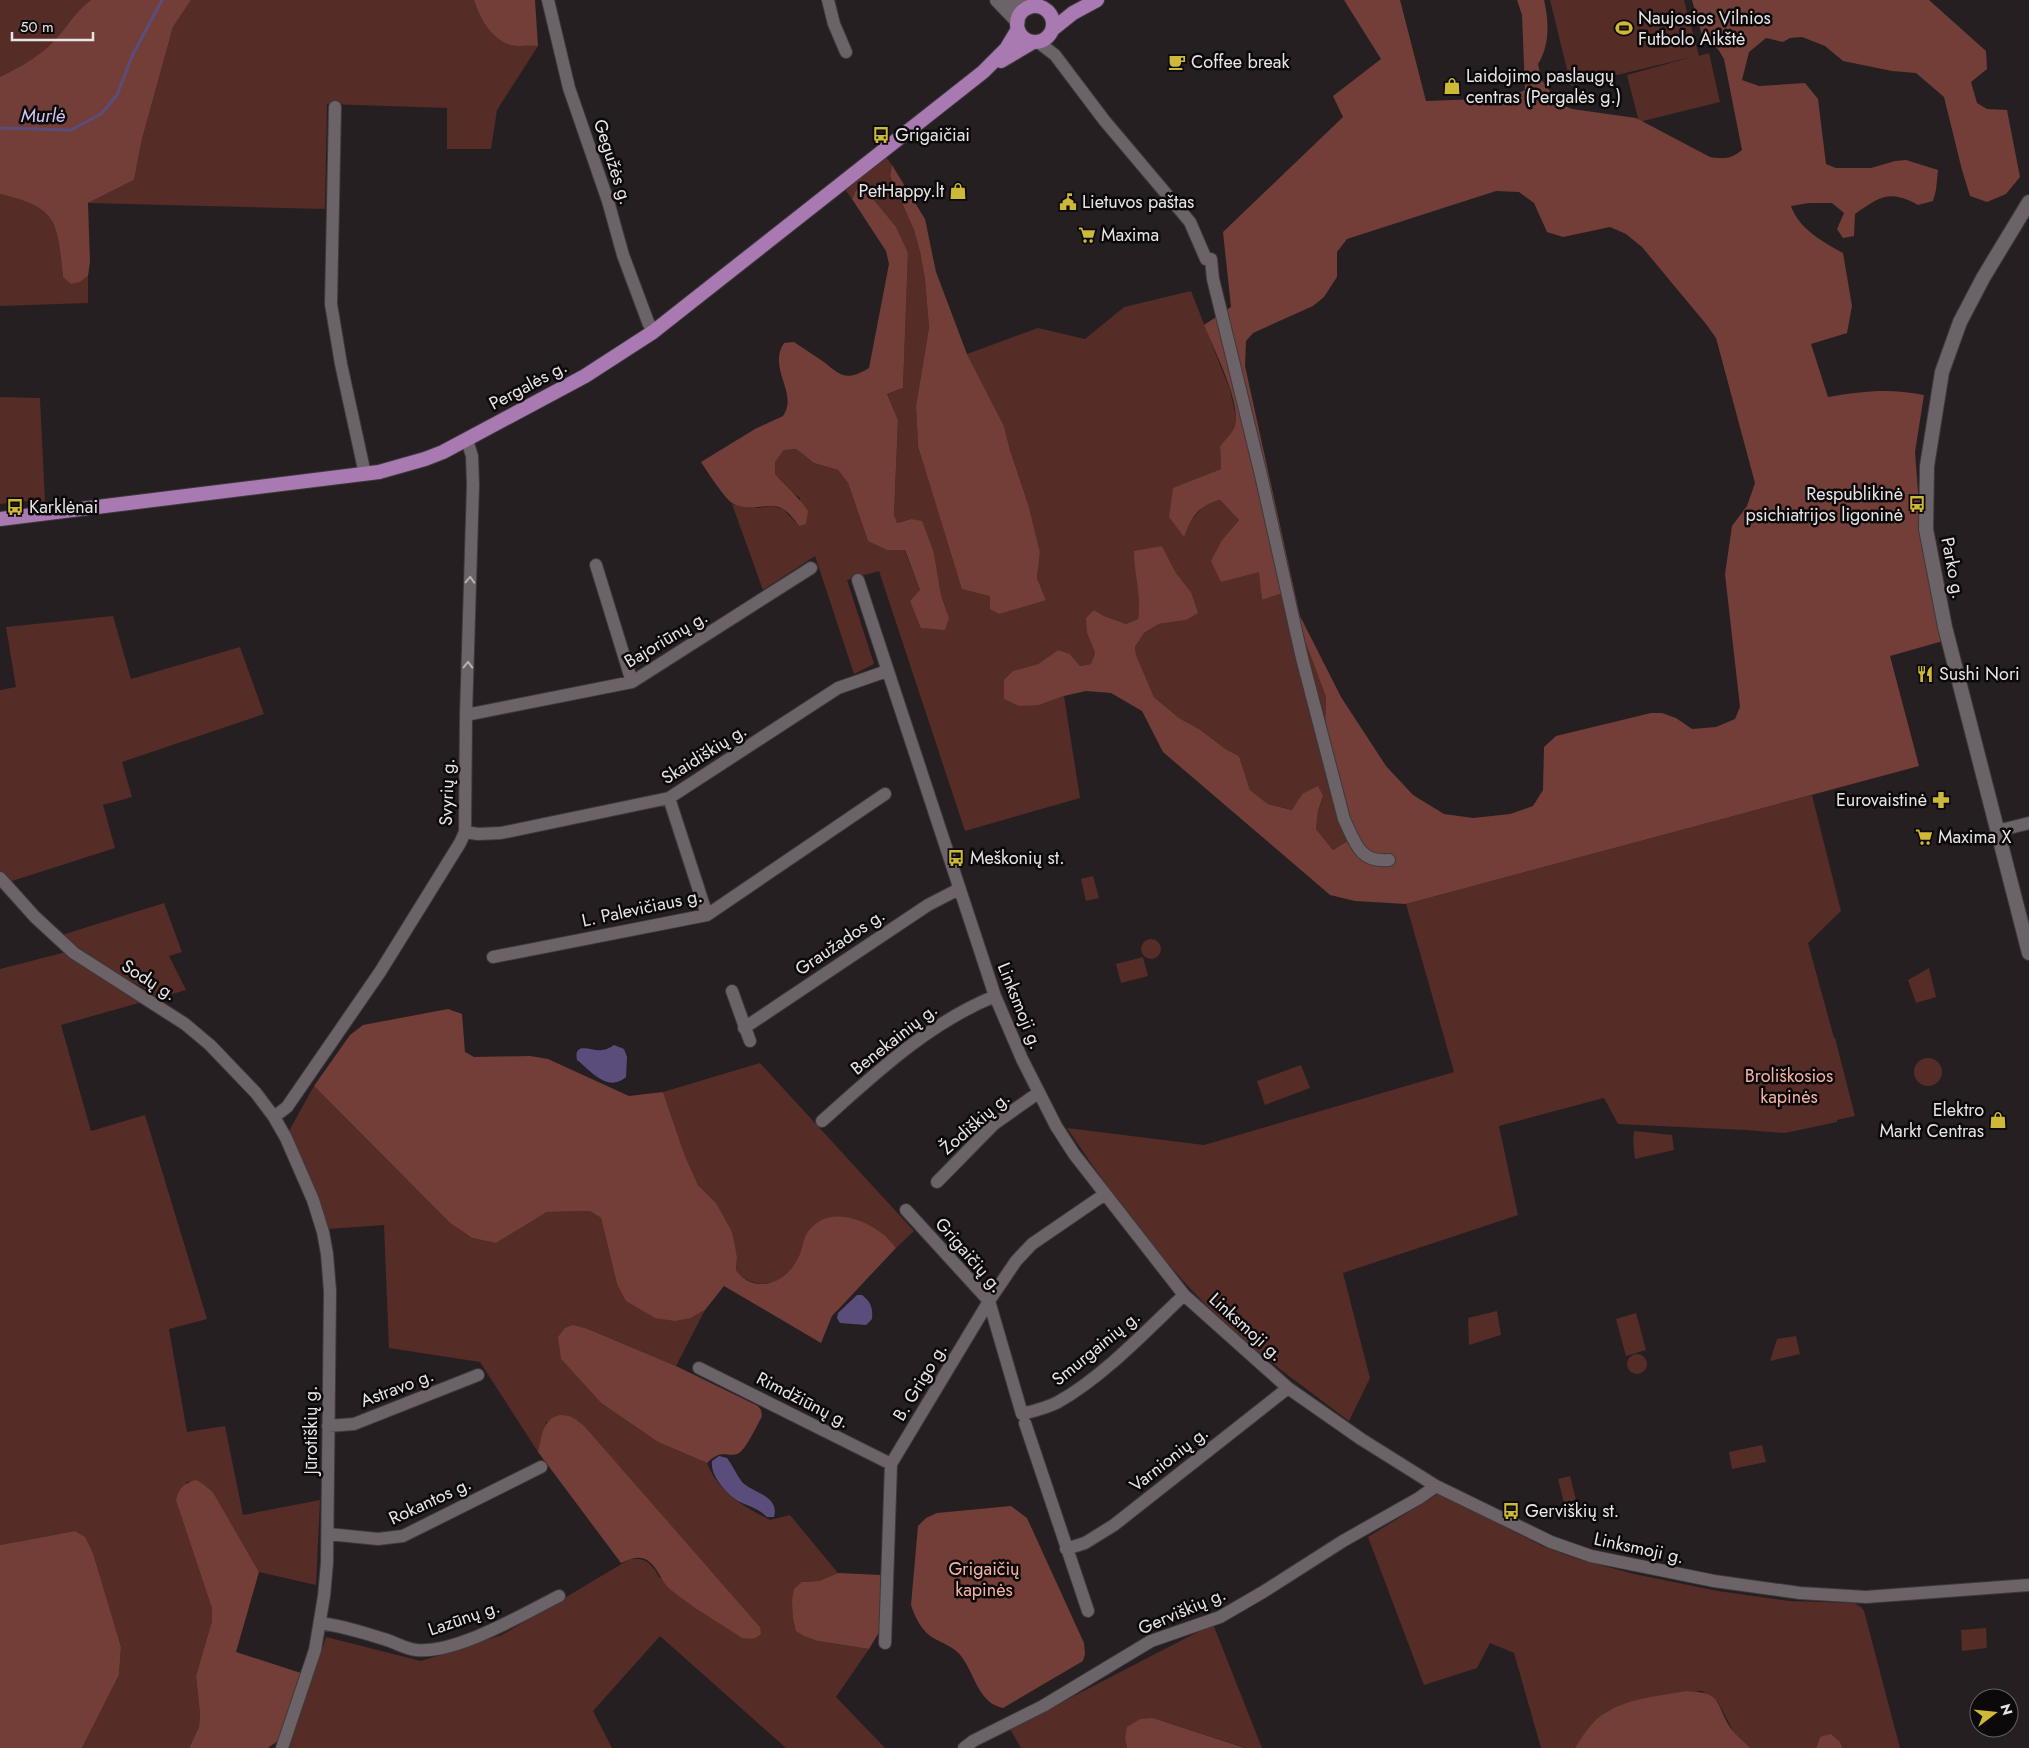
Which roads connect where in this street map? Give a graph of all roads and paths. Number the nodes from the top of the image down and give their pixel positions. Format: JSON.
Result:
{"nodes":[{"id":1,"x":548,"y":0,"type":"edge"},
{"id":2,"x":828,"y":0,"type":"edge"},
{"id":3,"x":997,"y":0,"type":"edge"},
{"id":4,"x":1010,"y":0,"type":"edge"},
{"id":5,"x":1095,"y":1,"type":"edge"},
{"id":6,"x":1028,"y":8,"type":"junction"},
{"id":7,"x":1047,"y":11,"type":"junction"},
{"id":8,"x":1018,"y":26,"type":"junction"},
{"id":9,"x":1052,"y":31,"type":"junction"},
{"id":10,"x":1036,"y":42,"type":"junction"},
{"id":11,"x":846,"y":52,"type":"dead end"},
{"id":12,"x":1055,"y":55,"type":"junction"},
{"id":13,"x":983,"y":72,"type":"junction"},
{"id":14,"x":335,"y":107,"type":"dead end"},
{"id":15,"x":2029,"y":202,"type":"edge"},
{"id":16,"x":653,"y":332,"type":"junction"},
{"id":17,"x":467,"y":440,"type":"junction"},
{"id":18,"x":366,"y":474,"type":"junction"},
{"id":19,"x":0,"y":519,"type":"edge"},
{"id":20,"x":596,"y":565,"type":"dead end"},
{"id":21,"x":810,"y":568,"type":"dead end"},
{"id":22,"x":858,"y":580,"type":"dead end"},
{"id":23,"x":887,"y":670,"type":"junction"},
{"id":24,"x":632,"y":682,"type":"junction"},
{"id":25,"x":466,"y":715,"type":"junction"},
{"id":26,"x":885,"y":794,"type":"dead end"},
{"id":27,"x":669,"y":798,"type":"junction"},
{"id":28,"x":2029,"y":823,"type":"edge"},
{"id":29,"x":1997,"y":831,"type":"junction"},
{"id":30,"x":465,"y":832,"type":"junction"},
{"id":31,"x":1389,"y":860,"type":"dead end"},
{"id":32,"x":0,"y":878,"type":"edge"},
{"id":33,"x":959,"y":889,"type":"junction"},
{"id":34,"x":707,"y":915,"type":"junction"},
{"id":35,"x":2029,"y":953,"type":"edge"},
{"id":36,"x":493,"y":957,"type":"dead end"},
{"id":37,"x":732,"y":991,"type":"dead end"},
{"id":38,"x":995,"y":996,"type":"junction"},
{"id":39,"x":744,"y":1028,"type":"junction"},
{"id":40,"x":750,"y":1041,"type":"dead end"},
{"id":41,"x":1038,"y":1093,"type":"junction"},
{"id":42,"x":274,"y":1117,"type":"junction"},
{"id":43,"x":822,"y":1121,"type":"dead end"},
{"id":44,"x":937,"y":1182,"type":"dead end"},
{"id":45,"x":1105,"y":1194,"type":"junction"},
{"id":46,"x":906,"y":1210,"type":"dead end"},
{"id":47,"x":1184,"y":1295,"type":"junction"},
{"id":48,"x":989,"y":1301,"type":"junction"},
{"id":49,"x":699,"y":1368,"type":"dead end"},
{"id":50,"x":478,"y":1375,"type":"dead end"},
{"id":51,"x":1288,"y":1388,"type":"junction"},
{"id":52,"x":1023,"y":1418,"type":"junction"},
{"id":53,"x":328,"y":1426,"type":"junction"},
{"id":54,"x":891,"y":1464,"type":"junction"},
{"id":55,"x":541,"y":1467,"type":"dead end"},
{"id":56,"x":1436,"y":1486,"type":"junction"},
{"id":57,"x":328,"y":1534,"type":"junction"},
{"id":58,"x":1066,"y":1549,"type":"junction"},
{"id":59,"x":2029,"y":1585,"type":"edge"},
{"id":60,"x":559,"y":1596,"type":"dead end"},
{"id":61,"x":1088,"y":1611,"type":"dead end"},
{"id":62,"x":320,"y":1623,"type":"junction"},
{"id":63,"x":885,"y":1643,"type":"dead end"},
{"id":64,"x":282,"y":1748,"type":"edge"},
{"id":65,"x":964,"y":1748,"type":"edge"}],
"edges":[{"from":1,"to":16,"type":"street","name":"Gegužės g."},
{"from":2,"to":11,"type":"street"},
{"from":3,"to":8,"type":"main road"},
{"from":4,"to":6,"type":"main road"},
{"from":5,"to":7,"type":"main road"},
{"from":5,"to":9,"type":"main road"},
{"from":6,"to":7,"type":"main road"},
{"from":6,"to":8,"type":"main road"},
{"from":7,"to":9,"type":"main road"},
{"from":8,"to":10,"type":"main road"},
{"from":8,"to":13,"type":"main road","name":"Pergalės g."},
{"from":9,"to":10,"type":"main road"},
{"from":9,"to":12,"type":"street"},
{"from":10,"to":12,"type":"street"},
{"from":10,"to":13,"type":"main road","name":"Pergalės g."},
{"from":12,"to":31,"type":"street"},
{"from":13,"to":16,"type":"main road","name":"Pergalės g."},
{"from":14,"to":18,"type":"street"},
{"from":15,"to":29,"type":"main road","name":"Parko g."},
{"from":16,"to":17,"type":"main road","name":"Pergalės g."},
{"from":17,"to":18,"type":"main road","name":"Pergalės g."},
{"from":25,"to":17,"type":"street","name":"Svyrių g.","one_way":true},
{"from":18,"to":19,"type":"main road","name":"Pergalės g."},
{"from":20,"to":24,"type":"street"},
{"from":21,"to":24,"type":"street","name":"Bajoriūnų g."},
{"from":22,"to":23,"type":"street","name":"Linksmoji g."},
{"from":23,"to":27,"type":"street","name":"Skaidiškių g."},
{"from":23,"to":33,"type":"street","name":"Linksmoji g."},
{"from":24,"to":25,"type":"street","name":"Bajoriūnų g."},
{"from":25,"to":30,"type":"street","name":"Svyrių g."},
{"from":26,"to":34,"type":"street","name":"L. Palevičiaus g."},
{"from":27,"to":30,"type":"street","name":"Skaidiškių g."},
{"from":27,"to":34,"type":"street"},
{"from":28,"to":29,"type":"street"},
{"from":29,"to":35,"type":"main road","name":"Parko g."},
{"from":30,"to":42,"type":"street","name":"Svyrių g."},
{"from":32,"to":42,"type":"street","name":"Sodų g."},
{"from":33,"to":38,"type":"street","name":"Linksmoji g."},
{"from":33,"to":39,"type":"street","name":"Graužados g."},
{"from":34,"to":36,"type":"street","name":"L. Palevičiaus g."},
{"from":37,"to":39,"type":"street"},
{"from":38,"to":41,"type":"street","name":"Linksmoji g."},
{"from":38,"to":43,"type":"street","name":"Benekainių g."},
{"from":39,"to":40,"type":"street"},
{"from":41,"to":44,"type":"street","name":"Žodiškių g."},
{"from":41,"to":45,"type":"street","name":"Linksmoji g."},
{"from":42,"to":53,"type":"street","name":"Jūrotiškių g."},
{"from":45,"to":47,"type":"street","name":"Linksmoji g."},
{"from":45,"to":48,"type":"street","name":"B. Grigo g."},
{"from":46,"to":48,"type":"street","name":"Grigaičių g."},
{"from":47,"to":51,"type":"street","name":"Linksmoji g."},
{"from":47,"to":52,"type":"street","name":"Smurgainių g."},
{"from":48,"to":52,"type":"street","name":"Grigaičių g."},
{"from":48,"to":54,"type":"street","name":"B. Grigo g."},
{"from":49,"to":54,"type":"street","name":"Rimdžiūnų g."},
{"from":50,"to":53,"type":"street","name":"Astravo g."},
{"from":51,"to":56,"type":"street","name":"Linksmoji g."},
{"from":51,"to":58,"type":"street","name":"Varnionių g."},
{"from":52,"to":58,"type":"street","name":"Grigaičių g."},
{"from":53,"to":57,"type":"street","name":"Jūrotiškių g."},
{"from":54,"to":63,"type":"street","name":"B. Grigo g."},
{"from":55,"to":57,"type":"street","name":"Rokantos g."},
{"from":56,"to":59,"type":"street","name":"Linksmoji g."},
{"from":56,"to":65,"type":"street","name":"Gerviškių g."},
{"from":57,"to":62,"type":"street","name":"Jūrotiškių g."},
{"from":58,"to":61,"type":"street","name":"Grigaičių g."},
{"from":60,"to":62,"type":"street","name":"Lazūnų g."},
{"from":62,"to":64,"type":"street","name":"Jūrotiškių g."}]}
